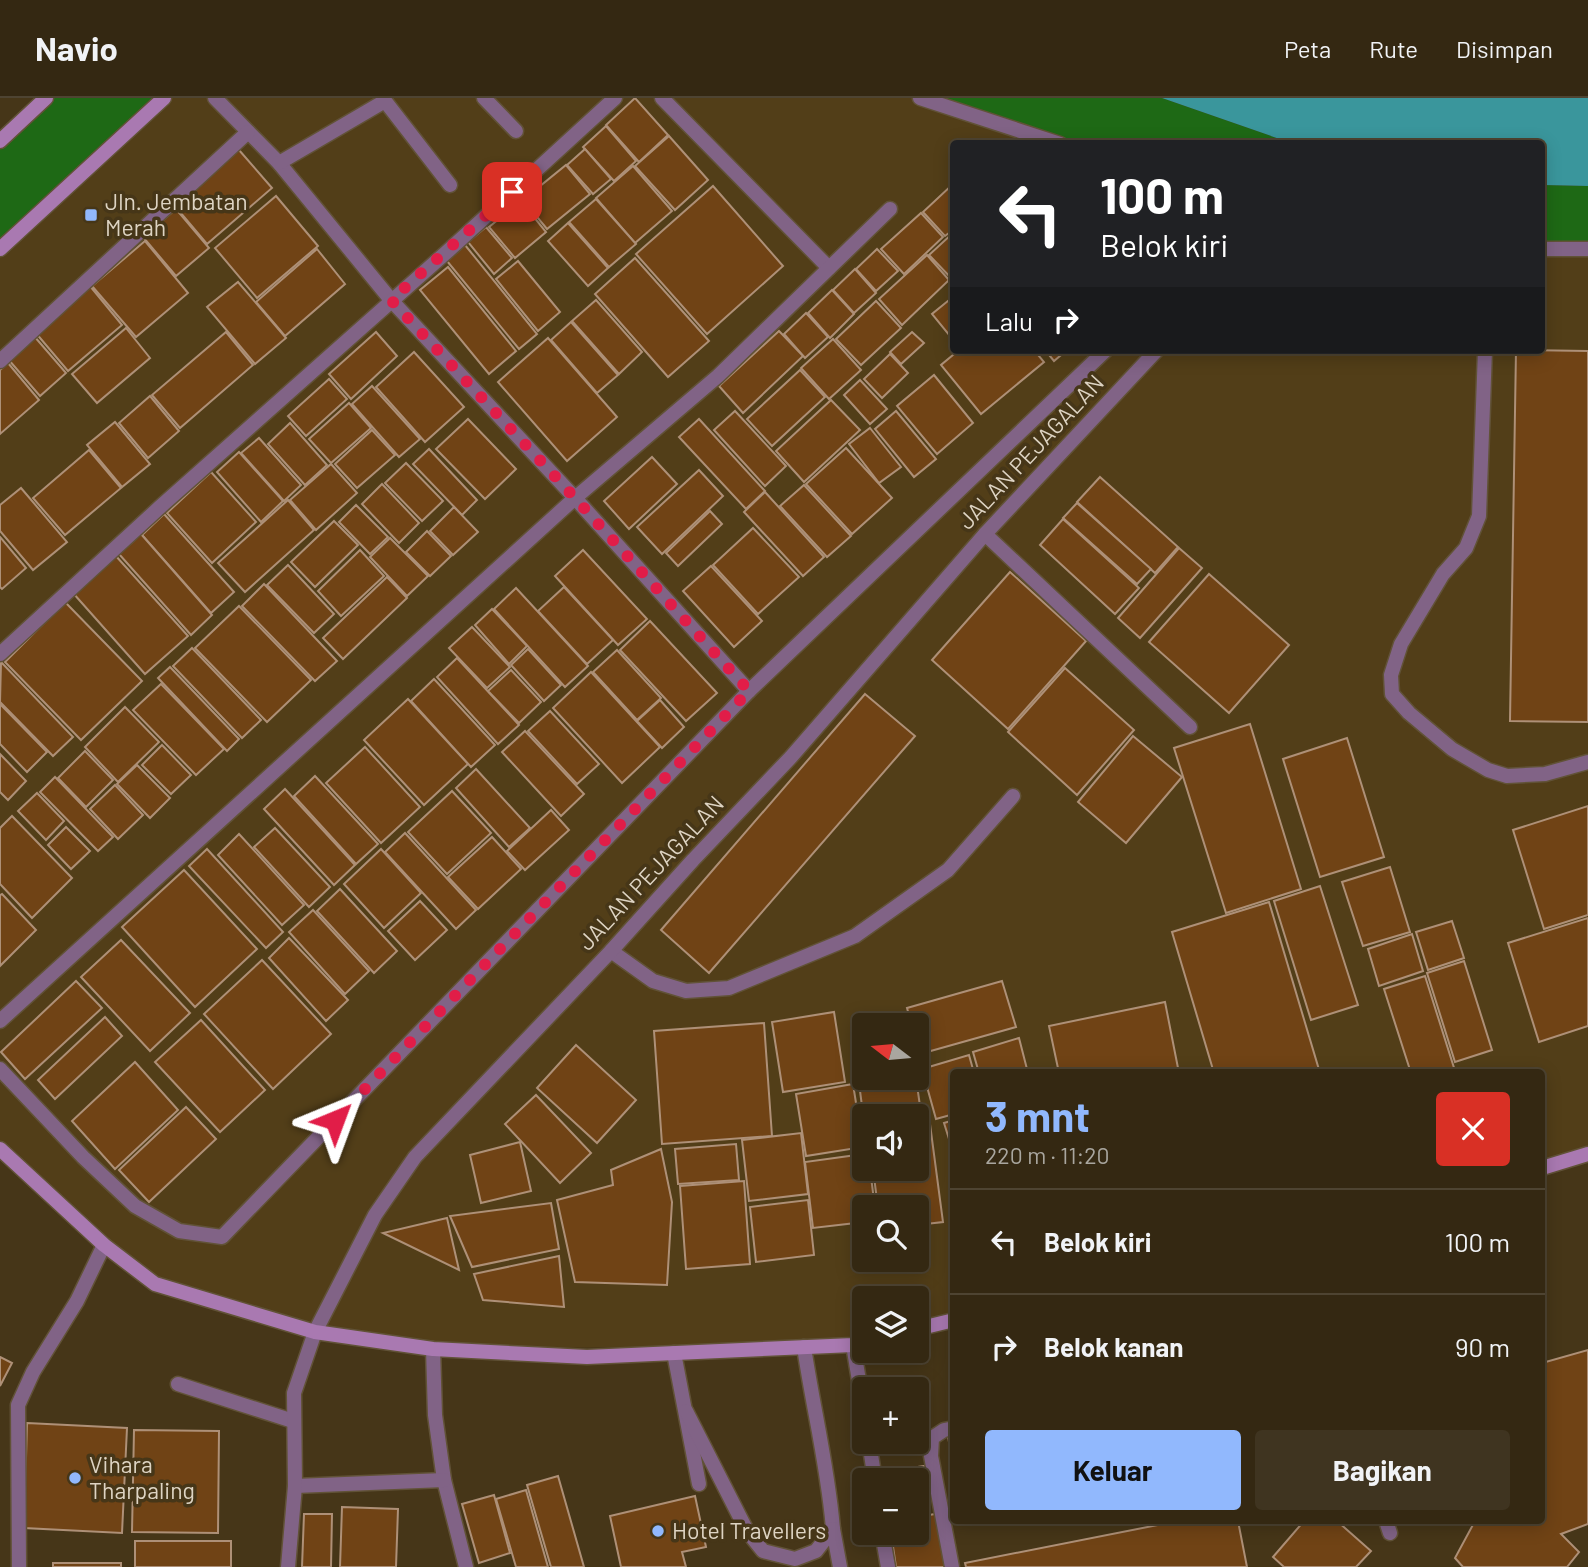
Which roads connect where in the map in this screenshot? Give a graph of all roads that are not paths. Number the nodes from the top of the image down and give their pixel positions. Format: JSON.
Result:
{"nodes":[{"id":1,"x":46,"y":98,"type":"edge"},
{"id":2,"x":164,"y":98,"type":"edge"},
{"id":3,"x":215,"y":98,"type":"edge"},
{"id":4,"x":484,"y":98,"type":"edge"},
{"id":5,"x":615,"y":98,"type":"edge"},
{"id":6,"x":662,"y":98,"type":"edge"},
{"id":7,"x":920,"y":98,"type":"edge"},
{"id":8,"x":388,"y":100,"type":"edge"},
{"id":9,"x":516,"y":131,"type":"dead end"},
{"id":10,"x":248,"y":132,"type":"junction"},
{"id":11,"x":1048,"y":140,"type":"edge"},
{"id":12,"x":0,"y":141,"type":"edge"},
{"id":13,"x":279,"y":163,"type":"junction"},
{"id":14,"x":450,"y":185,"type":"dead end"},
{"id":15,"x":890,"y":209,"type":"dead end"},
{"id":16,"x":1545,"y":248,"type":"edge"},
{"id":17,"x":0,"y":249,"type":"edge"},
{"id":18,"x":1588,"y":250,"type":"edge"},
{"id":19,"x":829,"y":268,"type":"junction"},
{"id":20,"x":391,"y":300,"type":"junction"},
{"id":21,"x":1102,"y":354,"type":"edge"},
{"id":22,"x":1153,"y":354,"type":"edge"},
{"id":23,"x":1485,"y":354,"type":"edge"},
{"id":24,"x":0,"y":361,"type":"edge"},
{"id":25,"x":575,"y":498,"type":"junction"},
{"id":26,"x":985,"y":534,"type":"junction"},
{"id":27,"x":0,"y":654,"type":"edge"},
{"id":28,"x":749,"y":691,"type":"junction"},
{"id":29,"x":1190,"y":727,"type":"dead end"},
{"id":30,"x":1588,"y":762,"type":"edge"},
{"id":31,"x":1013,"y":796,"type":"dead end"},
{"id":32,"x":611,"y":951,"type":"junction"},
{"id":33,"x":0,"y":1021,"type":"edge"},
{"id":34,"x":0,"y":1069,"type":"edge"},
{"id":35,"x":0,"y":1149,"type":"edge"},
{"id":36,"x":1588,"y":1154,"type":"edge"},
{"id":37,"x":1545,"y":1167,"type":"edge"},
{"id":38,"x":104,"y":1245,"type":"junction"},
{"id":39,"x":950,"y":1321,"type":"edge"},
{"id":40,"x":929,"y":1326,"type":"edge"},
{"id":41,"x":315,"y":1332,"type":"junction"},
{"id":42,"x":852,"y":1344,"type":"edge"},
{"id":43,"x":804,"y":1347,"type":"junction"},
{"id":44,"x":433,"y":1349,"type":"junction"},
{"id":45,"x":674,"y":1353,"type":"junction"},
{"id":46,"x":178,"y":1384,"type":"dead end"},
{"id":47,"x":686,"y":1411,"type":"junction"},
{"id":48,"x":293,"y":1420,"type":"junction"},
{"id":49,"x":950,"y":1428,"type":"edge"},
{"id":50,"x":444,"y":1480,"type":"junction"},
{"id":51,"x":699,"y":1484,"type":"dead end"},
{"id":52,"x":295,"y":1486,"type":"junction"},
{"id":53,"x":833,"y":1529,"type":"junction"},
{"id":54,"x":885,"y":1545,"type":"edge"},
{"id":55,"x":19,"y":1567,"type":"edge"},
{"id":56,"x":288,"y":1567,"type":"edge"},
{"id":57,"x":466,"y":1567,"type":"edge"},
{"id":58,"x":841,"y":1567,"type":"edge"},
{"id":59,"x":888,"y":1567,"type":"edge"},
{"id":60,"x":952,"y":1567,"type":"edge"}],
"edges":[{"from":1,"to":12,"type":"street"},
{"from":2,"to":17,"type":"street"},
{"from":3,"to":10,"type":"street"},
{"from":4,"to":9,"type":"street"},
{"from":5,"to":20,"type":"street"},
{"from":6,"to":19,"type":"street"},
{"from":7,"to":11,"type":"street"},
{"from":8,"to":13,"type":"street"},
{"from":8,"to":14,"type":"street"},
{"from":10,"to":13,"type":"street"},
{"from":10,"to":24,"type":"street"},
{"from":13,"to":20,"type":"street"},
{"from":15,"to":19,"type":"street"},
{"from":16,"to":18,"type":"street"},
{"from":19,"to":25,"type":"street"},
{"from":20,"to":25,"type":"street"},
{"from":20,"to":27,"type":"street"},
{"from":21,"to":28,"type":"street"},
{"from":22,"to":26,"type":"street","name":"JALAN PEJAGALAN"},
{"from":23,"to":30,"type":"street"},
{"from":25,"to":28,"type":"street"},
{"from":25,"to":33,"type":"street"},
{"from":26,"to":29,"type":"street"},
{"from":26,"to":32,"type":"street","name":"JALAN PEJAGALAN"},
{"from":28,"to":34,"type":"street"},
{"from":31,"to":32,"type":"street"},
{"from":32,"to":41,"type":"street","name":"JALAN PEJAGALAN"},
{"from":35,"to":38,"type":"street"},
{"from":36,"to":37,"type":"street"},
{"from":38,"to":41,"type":"street"},
{"from":38,"to":55,"type":"street"},
{"from":39,"to":40,"type":"street"},
{"from":41,"to":44,"type":"street"},
{"from":41,"to":48,"type":"street","name":"JALAN PEJAGALAN"},
{"from":42,"to":43,"type":"street"},
{"from":43,"to":45,"type":"street"},
{"from":43,"to":53,"type":"street"},
{"from":44,"to":45,"type":"street"},
{"from":44,"to":50,"type":"street"},
{"from":45,"to":47,"type":"street"},
{"from":46,"to":48,"type":"street"},
{"from":47,"to":51,"type":"street"},
{"from":47,"to":53,"type":"street"},
{"from":48,"to":52,"type":"street","name":"JALAN PEJAGALAN"},
{"from":49,"to":60,"type":"street"},
{"from":50,"to":52,"type":"street"},
{"from":50,"to":57,"type":"street"},
{"from":52,"to":56,"type":"street","name":"JALAN PEJAGALAN"},
{"from":53,"to":58,"type":"street"},
{"from":54,"to":59,"type":"street"}]}
